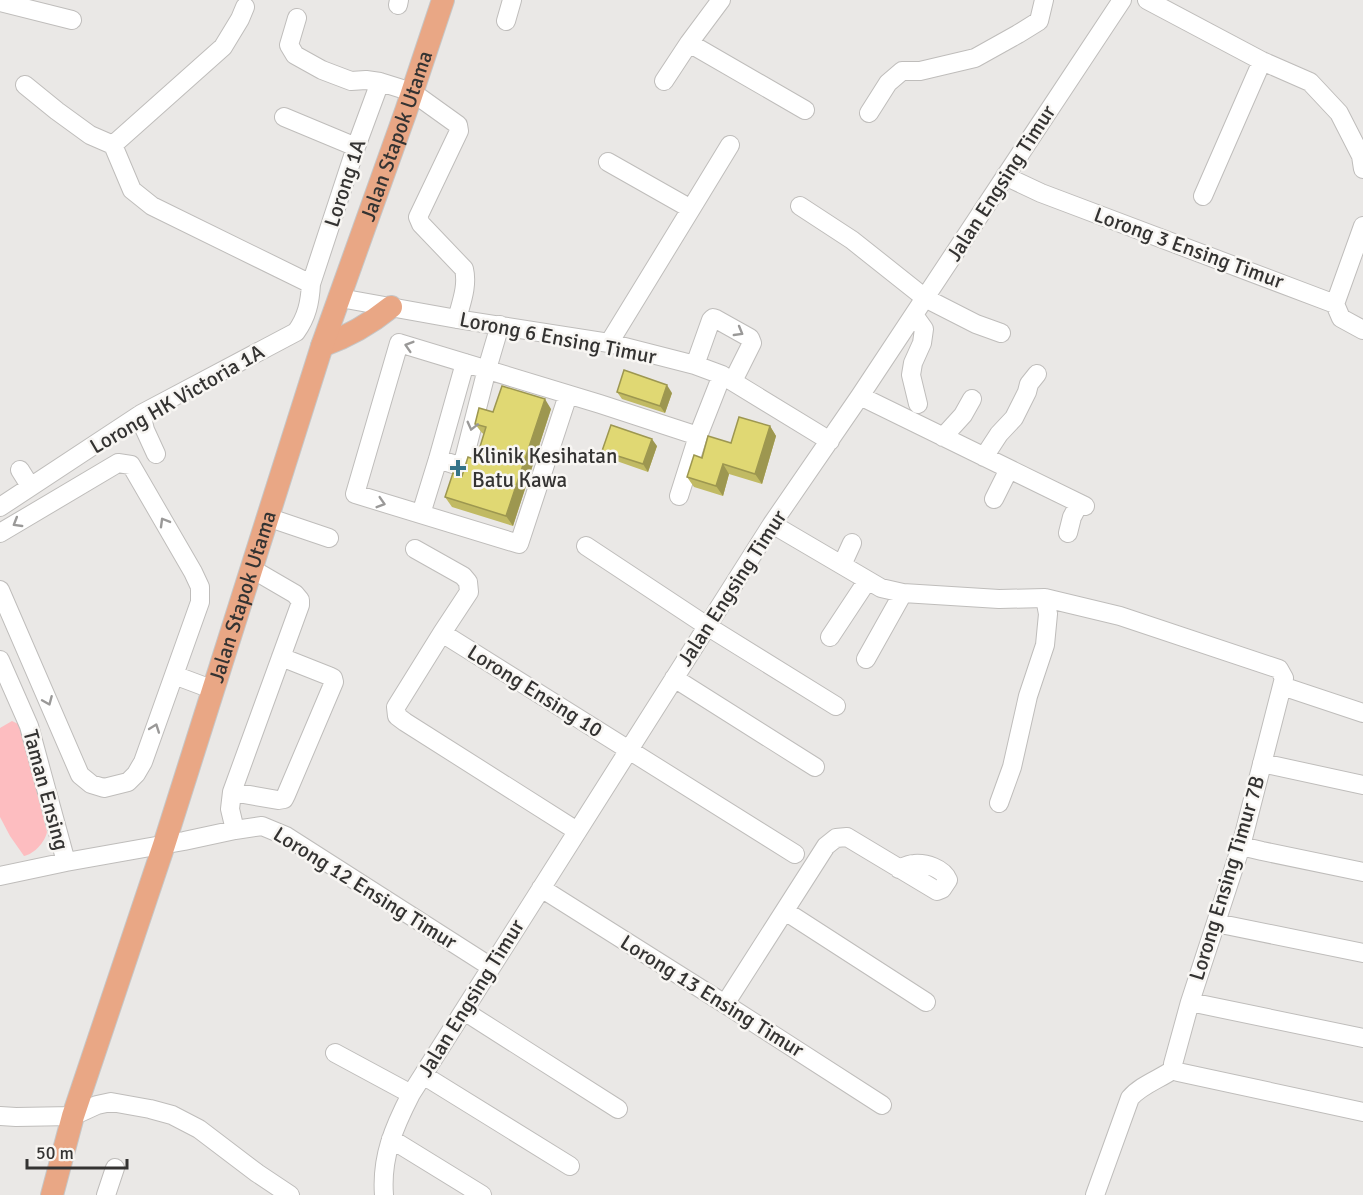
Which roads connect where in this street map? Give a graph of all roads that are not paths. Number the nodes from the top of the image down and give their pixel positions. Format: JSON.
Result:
{"nodes":[{"id":1,"x":443,"y":0,"type":"edge"},
{"id":2,"x":512,"y":0,"type":"edge"},
{"id":3,"x":721,"y":0,"type":"edge"},
{"id":4,"x":1044,"y":0,"type":"edge"},
{"id":5,"x":1122,"y":0,"type":"edge"},
{"id":6,"x":1147,"y":0,"type":"edge"},
{"id":7,"x":0,"y":2,"type":"edge"},
{"id":8,"x":245,"y":7,"type":"dead end"},
{"id":9,"x":297,"y":18,"type":"dead end"},
{"id":10,"x":72,"y":20,"type":"dead end"},
{"id":11,"x":506,"y":21,"type":"dead end"},
{"id":12,"x":689,"y":43,"type":"junction"},
{"id":13,"x":1262,"y":61,"type":"junction"},
{"id":14,"x":664,"y":81,"type":"dead end"},
{"id":15,"x":380,"y":82,"type":"junction"},
{"id":16,"x":25,"y":85,"type":"dead end"},
{"id":17,"x":412,"y":92,"type":"junction"},
{"id":18,"x":805,"y":110,"type":"dead end"},
{"id":19,"x":869,"y":113,"type":"dead end"},
{"id":20,"x":284,"y":117,"type":"dead end"},
{"id":21,"x":113,"y":145,"type":"junction"},
{"id":22,"x":730,"y":145,"type":"dead end"},
{"id":23,"x":356,"y":147,"type":"junction"},
{"id":24,"x":608,"y":162,"type":"dead end"},
{"id":25,"x":1363,"y":169,"type":"edge"},
{"id":26,"x":1005,"y":176,"type":"junction"},
{"id":27,"x":1203,"y":196,"type":"dead end"},
{"id":28,"x":800,"y":206,"type":"dead end"},
{"id":29,"x":691,"y":209,"type":"junction"},
{"id":30,"x":1363,"y":226,"type":"edge"},
{"id":31,"x":310,"y":292,"type":"junction"},
{"id":32,"x":340,"y":298,"type":"junction"},
{"id":33,"x":925,"y":298,"type":"junction"},
{"id":34,"x":1335,"y":304,"type":"junction"},
{"id":35,"x":391,"y":307,"type":"junction"},
{"id":36,"x":914,"y":315,"type":"junction"},
{"id":37,"x":457,"y":319,"type":"junction"},
{"id":38,"x":500,"y":325,"type":"junction"},
{"id":39,"x":1363,"y":330,"type":"edge"},
{"id":40,"x":1001,"y":333,"type":"dead end"},
{"id":41,"x":609,"y":343,"type":"junction"},
{"id":42,"x":322,"y":346,"type":"junction"},
{"id":43,"x":465,"y":363,"type":"junction"},
{"id":44,"x":695,"y":365,"type":"junction"},
{"id":45,"x":487,"y":369,"type":"junction"},
{"id":46,"x":1037,"y":374,"type":"dead end"},
{"id":47,"x":727,"y":378,"type":"junction"},
{"id":48,"x":568,"y":394,"type":"junction"},
{"id":49,"x":860,"y":396,"type":"junction"},
{"id":50,"x":972,"y":399,"type":"dead end"},
{"id":51,"x":918,"y":404,"type":"dead end"},
{"id":52,"x":141,"y":414,"type":"junction"},
{"id":53,"x":698,"y":436,"type":"junction"},
{"id":54,"x":943,"y":437,"type":"junction"},
{"id":55,"x":830,"y":441,"type":"junction"},
{"id":56,"x":156,"y":454,"type":"dead end"},
{"id":57,"x":984,"y":457,"type":"junction"},
{"id":58,"x":438,"y":459,"type":"junction"},
{"id":59,"x":1009,"y":469,"type":"junction"},
{"id":60,"x":20,"y":470,"type":"dead end"},
{"id":61,"x":30,"y":486,"type":"junction"},
{"id":62,"x":679,"y":496,"type":"dead end"},
{"id":63,"x":994,"y":499,"type":"dead end"},
{"id":64,"x":0,"y":507,"type":"edge"},
{"id":65,"x":421,"y":514,"type":"junction"},
{"id":66,"x":267,"y":517,"type":"junction"},
{"id":67,"x":772,"y":524,"type":"junction"},
{"id":68,"x":0,"y":533,"type":"edge"},
{"id":69,"x":1068,"y":533,"type":"dead end"},
{"id":70,"x":329,"y":538,"type":"dead end"},
{"id":71,"x":852,"y":543,"type":"dead end"},
{"id":72,"x":586,"y":546,"type":"dead end"},
{"id":73,"x":415,"y":549,"type":"dead end"},
{"id":74,"x":842,"y":565,"type":"junction"},
{"id":75,"x":252,"y":569,"type":"junction"},
{"id":76,"x":867,"y":581,"type":"junction"},
{"id":77,"x":0,"y":590,"type":"edge"},
{"id":78,"x":903,"y":593,"type":"junction"},
{"id":79,"x":1045,"y":598,"type":"junction"},
{"id":80,"x":707,"y":626,"type":"junction"},
{"id":81,"x":442,"y":633,"type":"junction"},
{"id":82,"x":830,"y":637,"type":"dead end"},
{"id":83,"x":281,"y":657,"type":"junction"},
{"id":84,"x":866,"y":659,"type":"dead end"},
{"id":85,"x":31,"y":660,"type":"junction"},
{"id":86,"x":3,"y":666,"type":"edge"},
{"id":87,"x":174,"y":675,"type":"junction"},
{"id":88,"x":674,"y":678,"type":"junction"},
{"id":89,"x":1282,"y":687,"type":"junction"},
{"id":90,"x":214,"y":690,"type":"junction"},
{"id":91,"x":836,"y":706,"type":"dead end"},
{"id":92,"x":1363,"y":713,"type":"edge"},
{"id":93,"x":629,"y":750,"type":"junction"},
{"id":94,"x":1262,"y":763,"type":"junction"},
{"id":95,"x":815,"y":767,"type":"dead end"},
{"id":96,"x":1363,"y":785,"type":"edge"},
{"id":97,"x":232,"y":792,"type":"junction"},
{"id":98,"x":999,"y":803,"type":"dead end"},
{"id":99,"x":235,"y":830,"type":"junction"},
{"id":100,"x":577,"y":831,"type":"junction"},
{"id":101,"x":164,"y":845,"type":"junction"},
{"id":102,"x":1241,"y":846,"type":"junction"},
{"id":103,"x":795,"y":854,"type":"dead end"},
{"id":104,"x":66,"y":862,"type":"junction"},
{"id":105,"x":899,"y":869,"type":"dead end"},
{"id":106,"x":1363,"y":872,"type":"edge"},
{"id":107,"x":0,"y":876,"type":"edge"},
{"id":108,"x":541,"y":888,"type":"junction"},
{"id":109,"x":785,"y":911,"type":"junction"},
{"id":110,"x":1216,"y":923,"type":"junction"},
{"id":111,"x":1363,"y":953,"type":"edge"},
{"id":112,"x":491,"y":967,"type":"junction"},
{"id":113,"x":926,"y":1002,"type":"dead end"},
{"id":114,"x":1190,"y":1002,"type":"junction"},
{"id":115,"x":725,"y":1004,"type":"junction"},
{"id":116,"x":464,"y":1011,"type":"junction"},
{"id":117,"x":1363,"y":1038,"type":"edge"},
{"id":118,"x":335,"y":1053,"type":"dead end"},
{"id":119,"x":1174,"y":1069,"type":"junction"},
{"id":120,"x":423,"y":1075,"type":"junction"},
{"id":121,"x":411,"y":1094,"type":"junction"},
{"id":122,"x":882,"y":1105,"type":"dead end"},
{"id":123,"x":618,"y":1109,"type":"dead end"},
{"id":124,"x":1363,"y":1112,"type":"edge"},
{"id":125,"x":0,"y":1116,"type":"edge"},
{"id":126,"x":73,"y":1116,"type":"junction"},
{"id":127,"x":391,"y":1139,"type":"junction"},
{"id":128,"x":570,"y":1166,"type":"dead end"},
{"id":129,"x":115,"y":1168,"type":"dead end"},
{"id":130,"x":51,"y":1195,"type":"edge"},
{"id":131,"x":106,"y":1195,"type":"edge"},
{"id":132,"x":290,"y":1195,"type":"edge"},
{"id":133,"x":384,"y":1195,"type":"edge"},
{"id":134,"x":482,"y":1195,"type":"edge"},
{"id":135,"x":1095,"y":1195,"type":"edge"}],
"edges":[{"from":1,"to":17,"type":"main road","name":"Jalan Stapok Utama"},
{"from":2,"to":11,"type":"street"},
{"from":3,"to":12,"type":"street"},
{"from":4,"to":19,"type":"street"},
{"from":5,"to":26,"type":"street","name":"Jalan Engsing Timur"},
{"from":6,"to":13,"type":"street"},
{"from":7,"to":10,"type":"street"},
{"from":8,"to":21,"type":"street"},
{"from":9,"to":15,"type":"street"},
{"from":12,"to":14,"type":"street"},
{"from":12,"to":18,"type":"street"},
{"from":13,"to":25,"type":"street"},
{"from":13,"to":27,"type":"street"},
{"from":15,"to":17,"type":"street"},
{"from":15,"to":23,"type":"street","name":"Lorong 1A"},
{"from":16,"to":21,"type":"street"},
{"from":17,"to":32,"type":"main road","name":"Jalan Stapok Utama"},
{"from":17,"to":37,"type":"street"},
{"from":20,"to":23,"type":"street"},
{"from":21,"to":31,"type":"street"},
{"from":22,"to":29,"type":"street"},
{"from":23,"to":31,"type":"street","name":"Lorong 1A"},
{"from":24,"to":29,"type":"street"},
{"from":26,"to":33,"type":"street","name":"Jalan Engsing Timur"},
{"from":26,"to":34,"type":"street","name":"Lorong 3 Ensing Timur"},
{"from":28,"to":33,"type":"street"},
{"from":29,"to":41,"type":"street"},
{"from":30,"to":34,"type":"street"},
{"from":31,"to":52,"type":"street","name":"Lorong HK Victoria 1A"},
{"from":32,"to":35,"type":"street","name":"Lorong 6 Ensing Timur"},
{"from":32,"to":42,"type":"main road","name":"Jalan Stapok Utama"},
{"from":33,"to":36,"type":"street","name":"Jalan Engsing Timur"},
{"from":33,"to":40,"type":"street"},
{"from":34,"to":39,"type":"street","name":"Lorong 3 Ensing Timur"},
{"from":35,"to":37,"type":"street","name":"Lorong 6 Ensing Timur"},
{"from":35,"to":42,"type":"main road"},
{"from":36,"to":49,"type":"street","name":"Jalan Engsing Timur"},
{"from":36,"to":51,"type":"street"},
{"from":37,"to":38,"type":"street","name":"Lorong 6 Ensing Timur"},
{"from":38,"to":41,"type":"street","name":"Lorong 6 Ensing Timur"},
{"from":38,"to":45,"type":"street"},
{"from":41,"to":44,"type":"street","name":"Lorong 6 Ensing Timur"},
{"from":42,"to":66,"type":"main road","name":"Jalan Stapok Utama"},
{"from":43,"to":45,"type":"street"},
{"from":43,"to":58,"type":"street"},
{"from":43,"to":65,"type":"street","one_way":true},
{"from":44,"to":47,"type":"street","name":"Lorong 6 Ensing Timur"},
{"from":44,"to":47,"type":"street","one_way":true},
{"from":45,"to":48,"type":"street"},
{"from":45,"to":58,"type":"street","one_way":true},
{"from":46,"to":57,"type":"street"},
{"from":47,"to":53,"type":"street"},
{"from":47,"to":55,"type":"street","name":"Lorong 6 Ensing Timur"},
{"from":48,"to":53,"type":"street"},
{"from":48,"to":65,"type":"street"},
{"from":49,"to":54,"type":"street"},
{"from":49,"to":55,"type":"street","name":"Jalan Engsing Timur"},
{"from":50,"to":54,"type":"street"},
{"from":52,"to":56,"type":"street"},
{"from":52,"to":61,"type":"street","name":"Lorong HK Victoria 1A"},
{"from":53,"to":62,"type":"street"},
{"from":54,"to":57,"type":"street"},
{"from":55,"to":67,"type":"street","name":"Jalan Engsing Timur"},
{"from":57,"to":59,"type":"street"},
{"from":58,"to":65,"type":"street"},
{"from":59,"to":63,"type":"street"},
{"from":59,"to":69,"type":"street"},
{"from":60,"to":61,"type":"street"},
{"from":61,"to":64,"type":"street","name":"Lorong HK Victoria 1A"},
{"from":66,"to":70,"type":"street"},
{"from":66,"to":75,"type":"main road","name":"Jalan Stapok Utama"},
{"from":67,"to":74,"type":"street"},
{"from":67,"to":80,"type":"street","name":"Jalan Engsing Timur"},
{"from":87,"to":68,"type":"street","one_way":true},
{"from":71,"to":74,"type":"street"},
{"from":72,"to":80,"type":"street"},
{"from":73,"to":81,"type":"street"},
{"from":74,"to":76,"type":"street"},
{"from":75,"to":83,"type":"street"},
{"from":75,"to":90,"type":"main road","name":"Jalan Stapok Utama"},
{"from":76,"to":78,"type":"street"},
{"from":76,"to":82,"type":"street"},
{"from":77,"to":85,"type":"street"},
{"from":78,"to":79,"type":"street"},
{"from":78,"to":84,"type":"street"},
{"from":79,"to":89,"type":"street"},
{"from":79,"to":98,"type":"street"},
{"from":80,"to":88,"type":"street","name":"Jalan Engsing Timur"},
{"from":80,"to":91,"type":"street"},
{"from":81,"to":93,"type":"street","name":"Lorong Ensing 10"},
{"from":81,"to":100,"type":"street"},
{"from":83,"to":97,"type":"street"},
{"from":83,"to":97,"type":"street"},
{"from":85,"to":86,"type":"street"},
{"from":85,"to":87,"type":"street","one_way":true},
{"from":86,"to":104,"type":"street","name":"Taman Ensing"},
{"from":87,"to":90,"type":"street"},
{"from":88,"to":93,"type":"street","name":"Jalan Engsing Timur"},
{"from":88,"to":95,"type":"street"},
{"from":89,"to":92,"type":"street"},
{"from":89,"to":94,"type":"street","name":"Lorong Ensing Timur 7B"},
{"from":90,"to":101,"type":"main road","name":"Jalan Stapok Utama"},
{"from":93,"to":100,"type":"street","name":"Jalan Engsing Timur"},
{"from":93,"to":103,"type":"street","name":"Lorong Ensing 10"},
{"from":94,"to":96,"type":"street"},
{"from":94,"to":102,"type":"street","name":"Lorong Ensing Timur 7B"},
{"from":97,"to":99,"type":"street"},
{"from":99,"to":101,"type":"street","name":"Lorong 12 Ensing Timur"},
{"from":99,"to":112,"type":"street","name":"Lorong 12 Ensing Timur"},
{"from":100,"to":108,"type":"street","name":"Jalan Engsing Timur"},
{"from":101,"to":104,"type":"street","name":"Taman Ensing"},
{"from":101,"to":126,"type":"main road","name":"Jalan Stapok Utama"},
{"from":102,"to":106,"type":"street"},
{"from":102,"to":110,"type":"street","name":"Lorong Ensing Timur 7B"},
{"from":104,"to":107,"type":"street"},
{"from":105,"to":109,"type":"street"},
{"from":108,"to":112,"type":"street","name":"Jalan Engsing Timur"},
{"from":108,"to":115,"type":"street","name":"Lorong 13 Ensing Timur"},
{"from":109,"to":113,"type":"street"},
{"from":109,"to":115,"type":"street"},
{"from":110,"to":111,"type":"street"},
{"from":110,"to":114,"type":"street","name":"Lorong Ensing Timur 7B"},
{"from":112,"to":116,"type":"street","name":"Jalan Engsing Timur"},
{"from":114,"to":117,"type":"street"},
{"from":114,"to":119,"type":"street","name":"Lorong Ensing Timur 7B"},
{"from":115,"to":122,"type":"street","name":"Lorong 13 Ensing Timur"},
{"from":116,"to":120,"type":"street","name":"Jalan Engsing Timur"},
{"from":116,"to":123,"type":"street"},
{"from":118,"to":121,"type":"street"},
{"from":119,"to":124,"type":"street"},
{"from":119,"to":135,"type":"street"},
{"from":120,"to":121,"type":"street","name":"Jalan Engsing Timur"},
{"from":120,"to":128,"type":"street"},
{"from":121,"to":127,"type":"street","name":"Jalan Engsing Timur"},
{"from":125,"to":126,"type":"street"},
{"from":126,"to":130,"type":"main road","name":"Jalan Stapok Utama"},
{"from":126,"to":132,"type":"street"},
{"from":127,"to":133,"type":"street","name":"Jalan Engsing Timur"},
{"from":127,"to":134,"type":"street"},
{"from":129,"to":131,"type":"street"}]}
